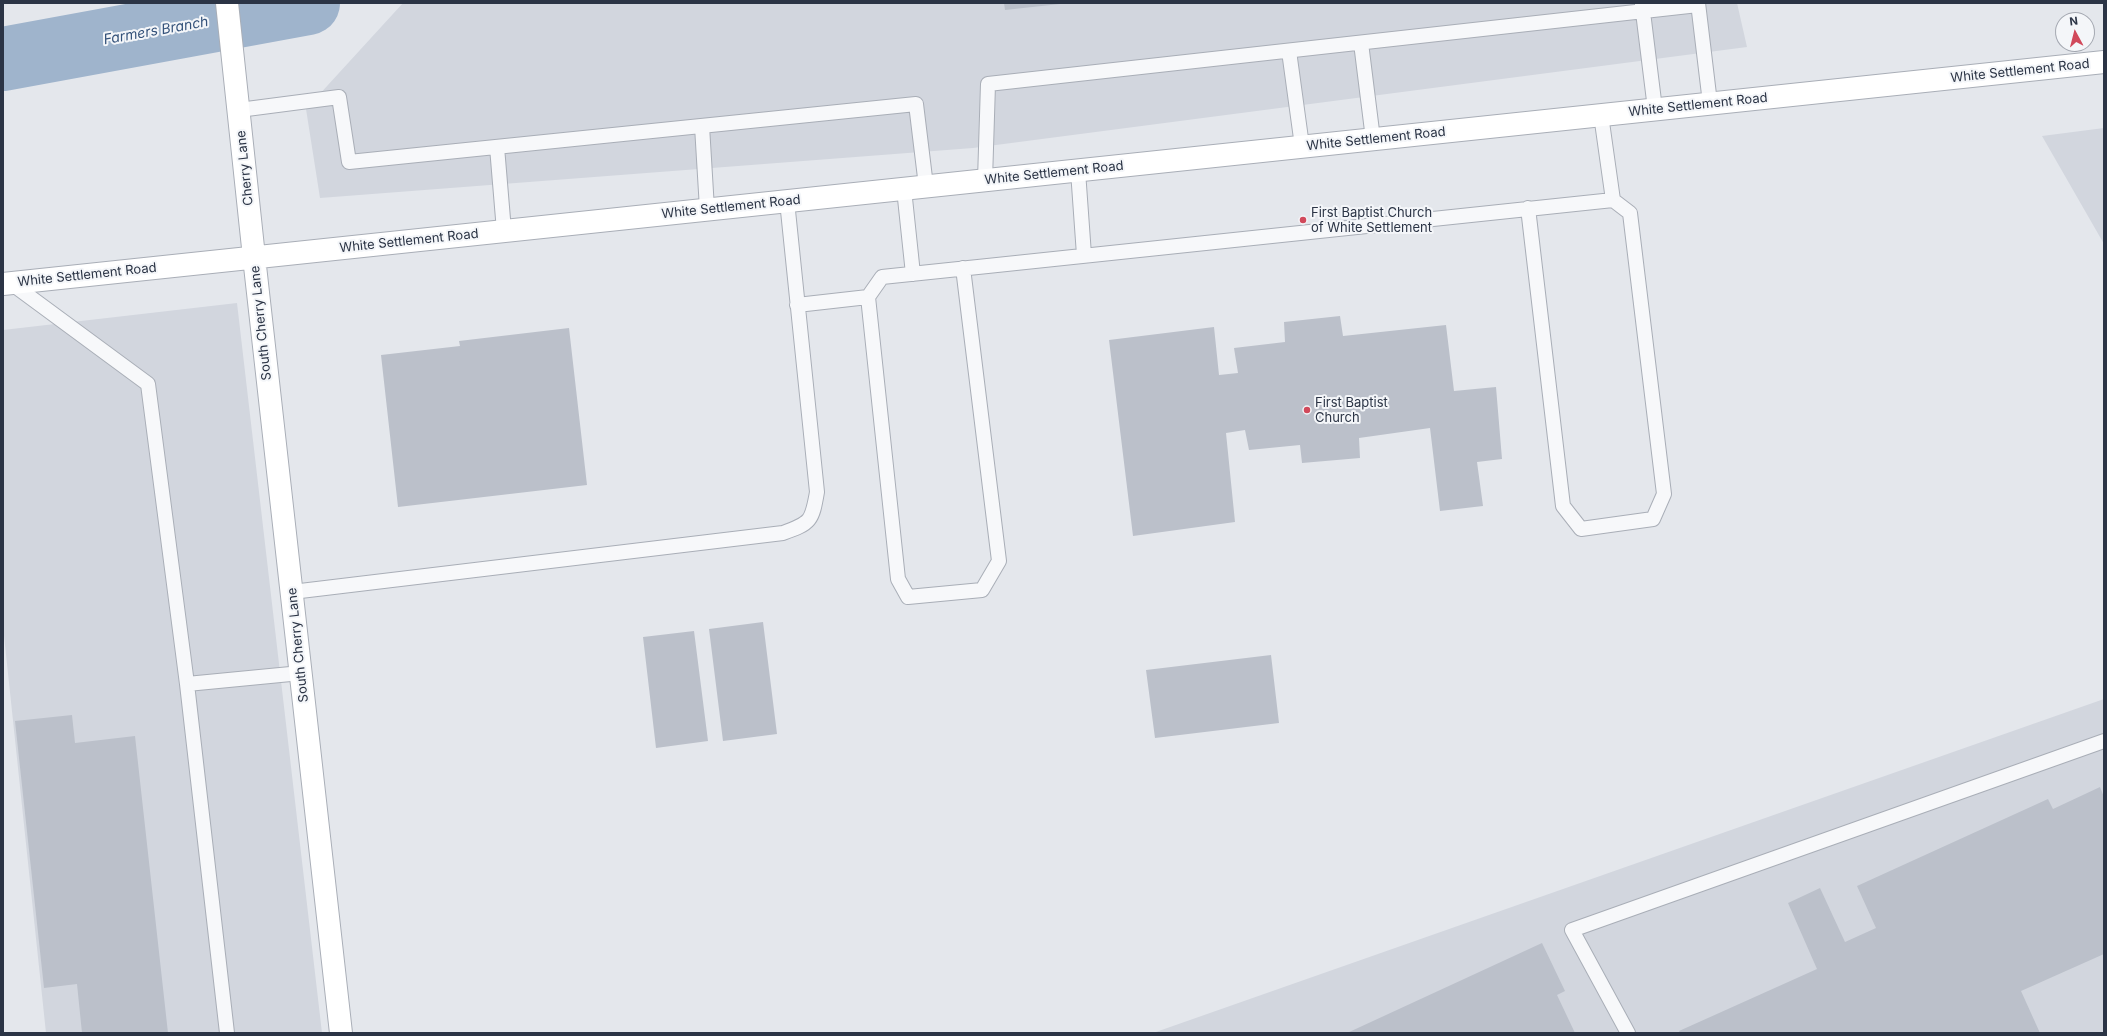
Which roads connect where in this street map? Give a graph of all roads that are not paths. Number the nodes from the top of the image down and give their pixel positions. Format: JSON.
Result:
{"nodes":[{"id":1,"x":227,"y":3,"type":"edge"},
{"id":2,"x":1698,"y":4,"type":"edge"},
{"id":3,"x":1642,"y":8,"type":"edge"},
{"id":4,"x":1361,"y":43,"type":"junction"},
{"id":5,"x":1289,"y":52,"type":"junction"},
{"id":6,"x":2104,"y":62,"type":"edge"},
{"id":7,"x":1710,"y":103,"type":"junction"},
{"id":8,"x":1655,"y":109,"type":"junction"},
{"id":9,"x":239,"y":110,"type":"junction"},
{"id":10,"x":1601,"y":115,"type":"junction"},
{"id":11,"x":702,"y":126,"type":"junction"},
{"id":12,"x":1373,"y":139,"type":"junction"},
{"id":13,"x":1302,"y":146,"type":"junction"},
{"id":14,"x":497,"y":147,"type":"junction"},
{"id":15,"x":1078,"y":172,"type":"junction"},
{"id":16,"x":985,"y":180,"type":"junction"},
{"id":17,"x":926,"y":186,"type":"junction"},
{"id":18,"x":904,"y":189,"type":"junction"},
{"id":19,"x":1613,"y":200,"type":"junction"},
{"id":20,"x":787,"y":201,"type":"junction"},
{"id":21,"x":1528,"y":208,"type":"junction"},
{"id":22,"x":707,"y":209,"type":"junction"},
{"id":23,"x":504,"y":231,"type":"junction"},
{"id":24,"x":1084,"y":255,"type":"junction"},
{"id":25,"x":254,"y":257,"type":"junction"},
{"id":26,"x":963,"y":268,"type":"junction"},
{"id":27,"x":914,"y":274,"type":"junction"},
{"id":28,"x":7,"y":283,"type":"edge"},
{"id":29,"x":868,"y":297,"type":"junction"},
{"id":30,"x":797,"y":305,"type":"junction"},
{"id":31,"x":292,"y":592,"type":"junction"},
{"id":32,"x":301,"y":673,"type":"junction"},
{"id":33,"x":187,"y":684,"type":"junction"},
{"id":34,"x":2104,"y":741,"type":"edge"},
{"id":35,"x":227,"y":1033,"type":"edge"},
{"id":36,"x":342,"y":1033,"type":"edge"},
{"id":37,"x":1628,"y":1033,"type":"edge"}],
"edges":[{"from":1,"to":9,"type":"main road","name":"Cherry Lane"},
{"from":2,"to":3,"type":"lane"},
{"from":2,"to":7,"type":"lane"},
{"from":3,"to":4,"type":"lane"},
{"from":3,"to":8,"type":"lane"},
{"from":4,"to":5,"type":"lane"},
{"from":4,"to":12,"type":"lane"},
{"from":5,"to":13,"type":"lane"},
{"from":5,"to":16,"type":"lane"},
{"from":6,"to":7,"type":"main road","name":"White Settlement Road"},
{"from":7,"to":8,"type":"main road","name":"White Settlement Road"},
{"from":8,"to":10,"type":"main road","name":"White Settlement Road"},
{"from":9,"to":14,"type":"lane"},
{"from":9,"to":25,"type":"main road","name":"Cherry Lane"},
{"from":10,"to":12,"type":"main road","name":"White Settlement Road"},
{"from":10,"to":19,"type":"lane"},
{"from":11,"to":14,"type":"lane"},
{"from":11,"to":17,"type":"lane"},
{"from":11,"to":22,"type":"lane"},
{"from":12,"to":13,"type":"main road","name":"White Settlement Road"},
{"from":13,"to":15,"type":"main road","name":"White Settlement Road"},
{"from":14,"to":23,"type":"lane"},
{"from":15,"to":16,"type":"main road","name":"White Settlement Road"},
{"from":15,"to":24,"type":"lane"},
{"from":16,"to":17,"type":"main road","name":"White Settlement Road"},
{"from":17,"to":18,"type":"main road","name":"White Settlement Road"},
{"from":18,"to":20,"type":"main road","name":"White Settlement Road"},
{"from":18,"to":27,"type":"lane"},
{"from":19,"to":21,"type":"lane"},
{"from":19,"to":21,"type":"lane"},
{"from":20,"to":22,"type":"main road","name":"White Settlement Road"},
{"from":20,"to":30,"type":"lane"},
{"from":21,"to":24,"type":"lane"},
{"from":22,"to":23,"type":"main road","name":"White Settlement Road"},
{"from":23,"to":25,"type":"main road","name":"White Settlement Road"},
{"from":24,"to":26,"type":"lane"},
{"from":25,"to":28,"type":"main road","name":"White Settlement Road"},
{"from":25,"to":31,"type":"main road","name":"South Cherry Lane"},
{"from":26,"to":27,"type":"lane"},
{"from":26,"to":29,"type":"lane"},
{"from":27,"to":29,"type":"lane"},
{"from":28,"to":33,"type":"lane"},
{"from":29,"to":30,"type":"lane"},
{"from":30,"to":31,"type":"lane"},
{"from":31,"to":32,"type":"main road","name":"South Cherry Lane"},
{"from":32,"to":33,"type":"lane"},
{"from":32,"to":36,"type":"main road","name":"South Cherry Lane"},
{"from":33,"to":35,"type":"lane"},
{"from":34,"to":37,"type":"lane"}]}
